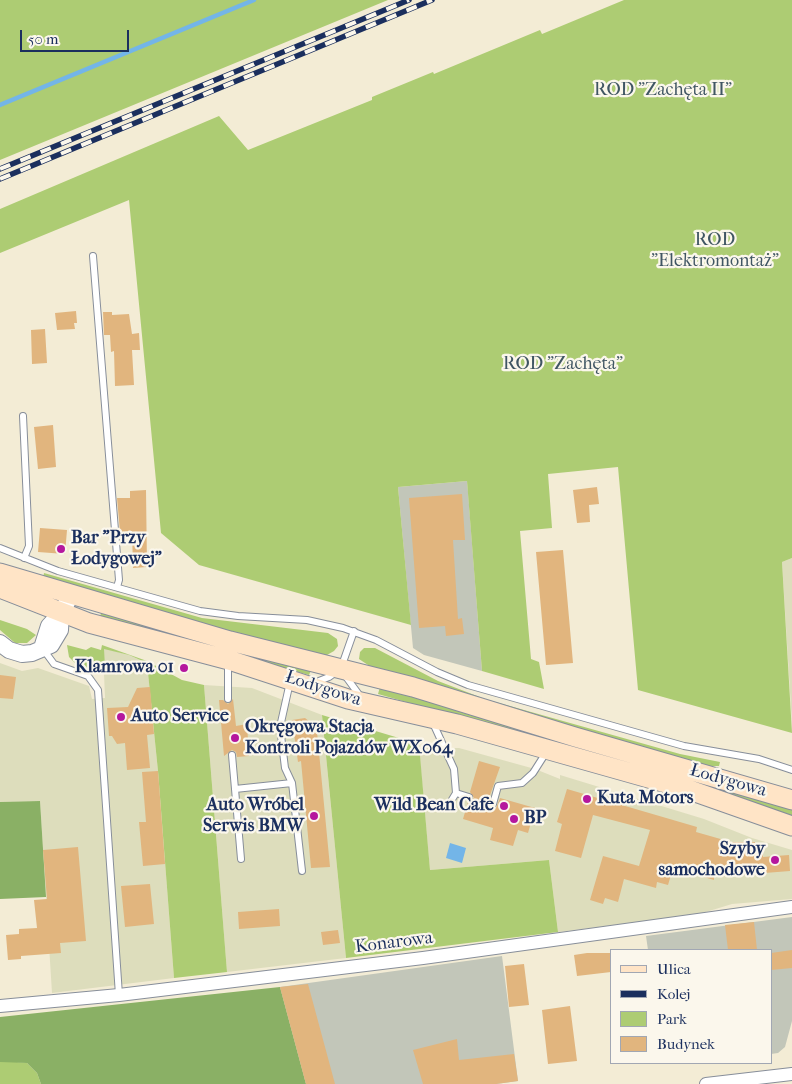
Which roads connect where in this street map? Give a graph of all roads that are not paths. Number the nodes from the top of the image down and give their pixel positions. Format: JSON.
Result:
{"nodes":[{"id":1,"x":93,"y":256,"type":"dead end"},
{"id":2,"x":23,"y":416,"type":"dead end"},
{"id":3,"x":0,"y":548,"type":"edge"},
{"id":4,"x":24,"y":558,"type":"junction"},
{"id":5,"x":0,"y":573,"type":"edge"},
{"id":6,"x":0,"y":588,"type":"edge"},
{"id":7,"x":117,"y":588,"type":"junction"},
{"id":8,"x":71,"y":595,"type":"junction"},
{"id":9,"x":61,"y":613,"type":"junction"},
{"id":10,"x":354,"y":631,"type":"junction"},
{"id":11,"x":0,"y":643,"type":"edge"},
{"id":12,"x":42,"y":648,"type":"junction"},
{"id":13,"x":229,"y":660,"type":"junction"},
{"id":14,"x":341,"y":668,"type":"junction"},
{"id":15,"x":298,"y":681,"type":"junction"},
{"id":16,"x":228,"y":699,"type":"dead end"},
{"id":17,"x":371,"y":705,"type":"junction"},
{"id":18,"x":430,"y":717,"type":"junction"},
{"id":19,"x":547,"y":750,"type":"junction"},
{"id":20,"x":232,"y":755,"type":"dead end"},
{"id":21,"x":792,"y":770,"type":"edge"},
{"id":22,"x":292,"y":783,"type":"junction"},
{"id":23,"x":234,"y":788,"type":"junction"},
{"id":24,"x":456,"y":793,"type":"junction"},
{"id":25,"x":469,"y":797,"type":"dead end"},
{"id":26,"x":792,"y":800,"type":"edge"},
{"id":27,"x":490,"y":803,"type":"dead end"},
{"id":28,"x":448,"y":806,"type":"dead end"},
{"id":29,"x":792,"y":826,"type":"edge"},
{"id":30,"x":241,"y":859,"type":"dead end"},
{"id":31,"x":302,"y":871,"type":"dead end"},
{"id":32,"x":792,"y":908,"type":"edge"},
{"id":33,"x":119,"y":995,"type":"junction"},
{"id":34,"x":0,"y":1006,"type":"edge"},
{"id":35,"x":792,"y":1074,"type":"edge"},
{"id":36,"x":706,"y":1084,"type":"edge"}],
"edges":[{"from":1,"to":7,"type":"lane"},
{"from":2,"to":4,"type":"lane"},
{"from":3,"to":4,"type":"lane"},
{"from":4,"to":7,"type":"lane"},
{"from":5,"to":8,"type":"main road","name":"Łodygowa"},
{"from":6,"to":9,"type":"main road","name":"Łodygowa"},
{"from":7,"to":10,"type":"lane"},
{"from":8,"to":9,"type":"street"},
{"from":8,"to":14,"type":"main road","name":"Łodygowa"},
{"from":9,"to":12,"type":"street"},
{"from":9,"to":13,"type":"main road","name":"Łodygowa"},
{"from":10,"to":14,"type":"lane"},
{"from":10,"to":21,"type":"lane"},
{"from":11,"to":12,"type":"street"},
{"from":12,"to":33,"type":"lane"},
{"from":13,"to":15,"type":"main road","name":"Łodygowa"},
{"from":13,"to":16,"type":"lane"},
{"from":14,"to":15,"type":"lane"},
{"from":14,"to":17,"type":"lane"},
{"from":14,"to":26,"type":"main road","name":"Łodygowa"},
{"from":15,"to":17,"type":"main road","name":"Łodygowa"},
{"from":15,"to":22,"type":"lane"},
{"from":17,"to":18,"type":"main road","name":"Łodygowa"},
{"from":18,"to":19,"type":"main road","name":"Łodygowa"},
{"from":18,"to":24,"type":"lane"},
{"from":19,"to":27,"type":"lane"},
{"from":19,"to":29,"type":"main road","name":"Łodygowa"},
{"from":20,"to":23,"type":"lane"},
{"from":22,"to":23,"type":"lane"},
{"from":22,"to":31,"type":"lane"},
{"from":23,"to":30,"type":"lane"},
{"from":24,"to":25,"type":"lane"},
{"from":24,"to":28,"type":"lane"},
{"from":32,"to":33,"type":"street","name":"Konarowa"},
{"from":33,"to":34,"type":"street","name":"Konarowa"},
{"from":35,"to":36,"type":"street"}]}
